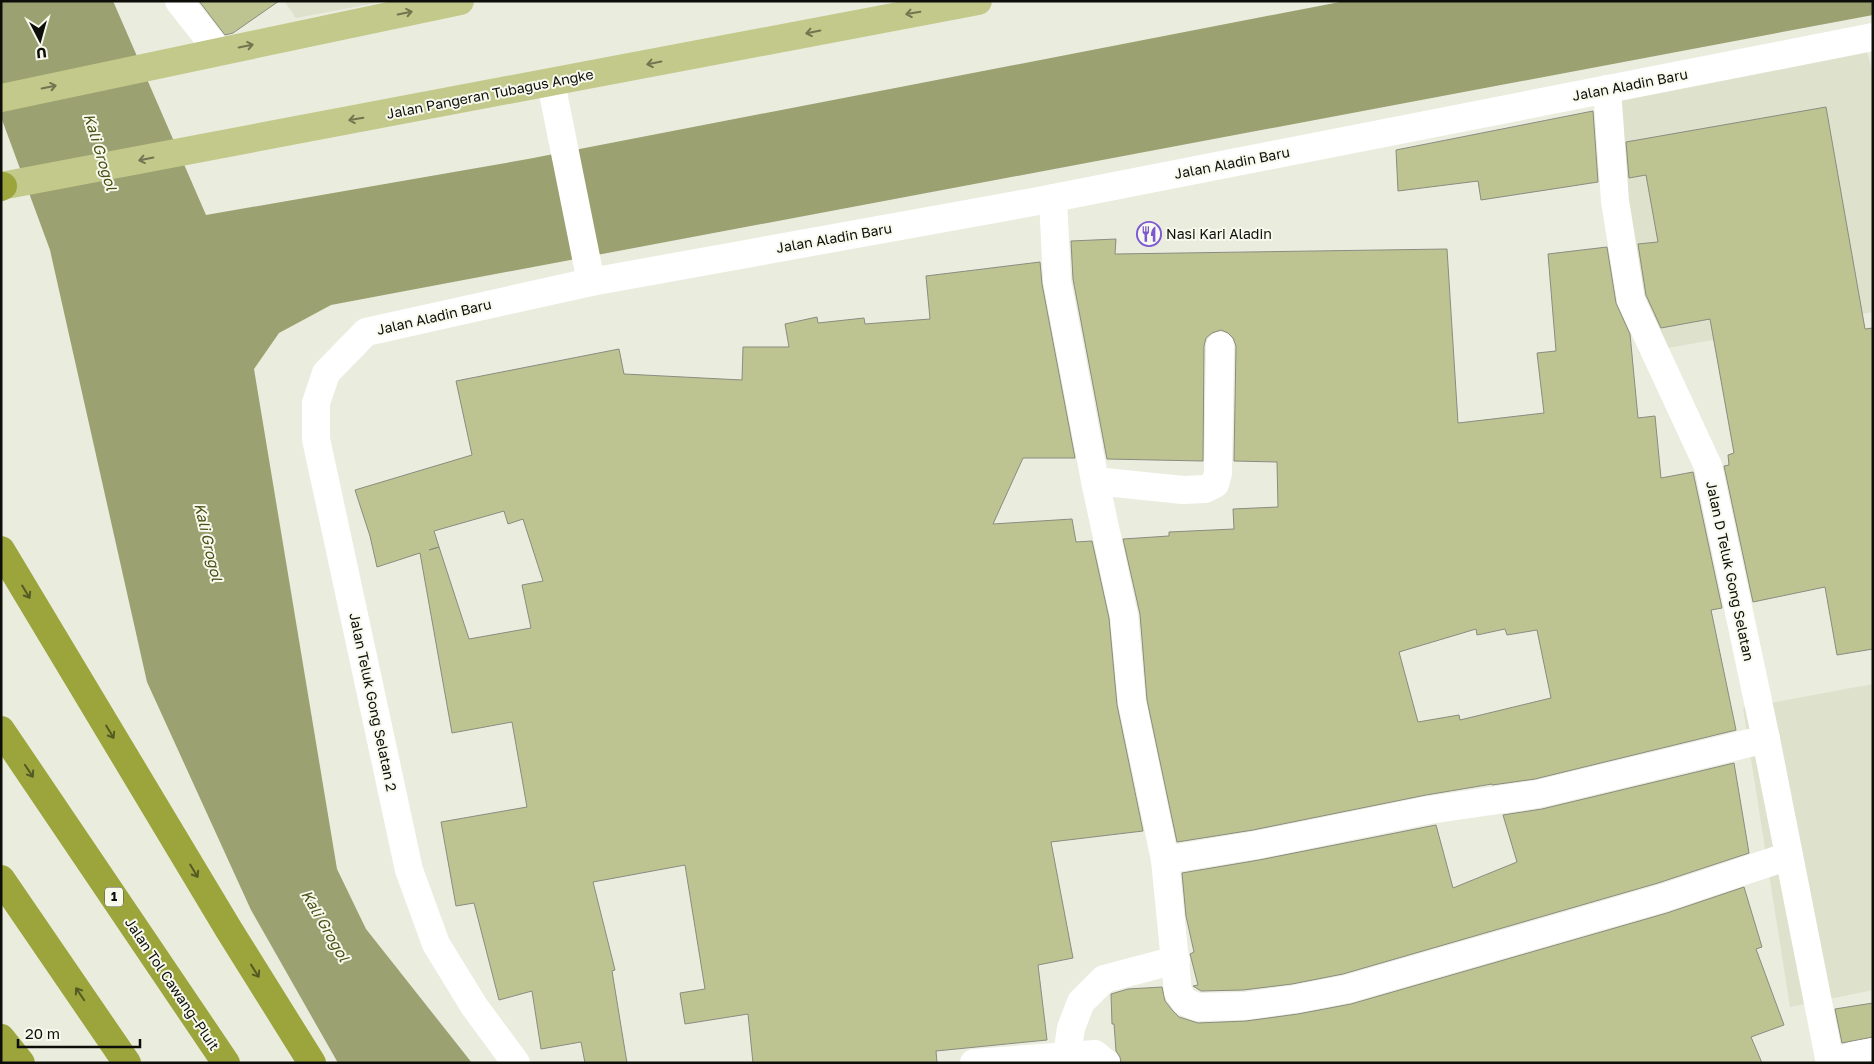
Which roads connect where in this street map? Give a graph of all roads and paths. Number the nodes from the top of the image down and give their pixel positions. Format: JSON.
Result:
{"nodes":[{"id":1,"x":179,"y":1,"type":"edge"},
{"id":2,"x":978,"y":1,"type":"edge"},
{"id":3,"x":456,"y":2,"type":"edge"},
{"id":4,"x":1871,"y":43,"type":"edge"},
{"id":5,"x":219,"y":52,"type":"junction"},
{"id":6,"x":551,"y":83,"type":"junction"},
{"id":7,"x":1607,"y":89,"type":"junction"},
{"id":8,"x":1,"y":98,"type":"edge"},
{"id":9,"x":6,"y":185,"type":"edge"},
{"id":10,"x":1053,"y":198,"type":"junction"},
{"id":11,"x":589,"y":275,"type":"junction"},
{"id":12,"x":366,"y":332,"type":"joint"},
{"id":13,"x":1220,"y":346,"type":"dead end"},
{"id":14,"x":1095,"y":481,"type":"junction"},
{"id":15,"x":1,"y":550,"type":"edge"},
{"id":16,"x":1,"y":730,"type":"edge"},
{"id":17,"x":1766,"y":739,"type":"junction"},
{"id":18,"x":1789,"y":856,"type":"junction"},
{"id":19,"x":1165,"y":860,"type":"junction"},
{"id":20,"x":1,"y":879,"type":"edge"},
{"id":21,"x":1176,"y":960,"type":"junction"},
{"id":22,"x":1,"y":1038,"type":"edge"},
{"id":23,"x":1873,"y":1052,"type":"edge"},
{"id":24,"x":1067,"y":1055,"type":"junction"},
{"id":25,"x":21,"y":1063,"type":"edge"},
{"id":26,"x":127,"y":1063,"type":"edge"},
{"id":27,"x":226,"y":1063,"type":"edge"},
{"id":28,"x":312,"y":1063,"type":"edge"},
{"id":29,"x":516,"y":1063,"type":"edge"},
{"id":30,"x":974,"y":1063,"type":"edge"},
{"id":31,"x":1106,"y":1063,"type":"edge"},
{"id":32,"x":1830,"y":1063,"type":"edge"}],
"edges":[{"from":1,"to":5,"type":"street"},
{"from":2,"to":6,"type":"main road","name":"Jalan Pangeran Tubagus Angke","one_way":true},
{"from":5,"to":3,"type":"main road","one_way":true},
{"from":4,"to":7,"type":"street","name":"Jalan Aladin Baru"},
{"from":8,"to":5,"type":"main road","one_way":true},
{"from":6,"to":9,"type":"main road","name":"Jalan Pangeran Tubagus Angke","one_way":true},
{"from":6,"to":11,"type":"street"},
{"from":7,"to":10,"type":"street","name":"Jalan Aladin Baru"},
{"from":7,"to":17,"type":"street","name":"Jalan D Teluk Gong Selatan"},
{"from":10,"to":11,"type":"street","name":"Jalan Aladin Baru"},
{"from":10,"to":14,"type":"street"},
{"from":11,"to":12,"type":"street","name":"Jalan Aladin Baru"},
{"from":12,"to":29,"type":"street","name":"Jalan Teluk Gong Selatan 2"},
{"from":13,"to":14,"type":"street"},
{"from":14,"to":19,"type":"street"},
{"from":15,"to":28,"type":"highway","one_way":true},
{"from":16,"to":27,"type":"highway","name":"Jalan Tol Cawang–Pluit","number":"1","one_way":true},
{"from":17,"to":18,"type":"street","name":"Jalan D Teluk Gong Selatan"},
{"from":17,"to":19,"type":"street"},
{"from":18,"to":21,"type":"street"},
{"from":18,"to":32,"type":"street","name":"Jalan D Teluk Gong Selatan"},
{"from":19,"to":21,"type":"street"},
{"from":26,"to":20,"type":"highway","one_way":true},
{"from":21,"to":24,"type":"street"},
{"from":22,"to":25,"type":"highway"},
{"from":23,"to":32,"type":"street"},
{"from":24,"to":30,"type":"street"},
{"from":24,"to":31,"type":"street"}]}
